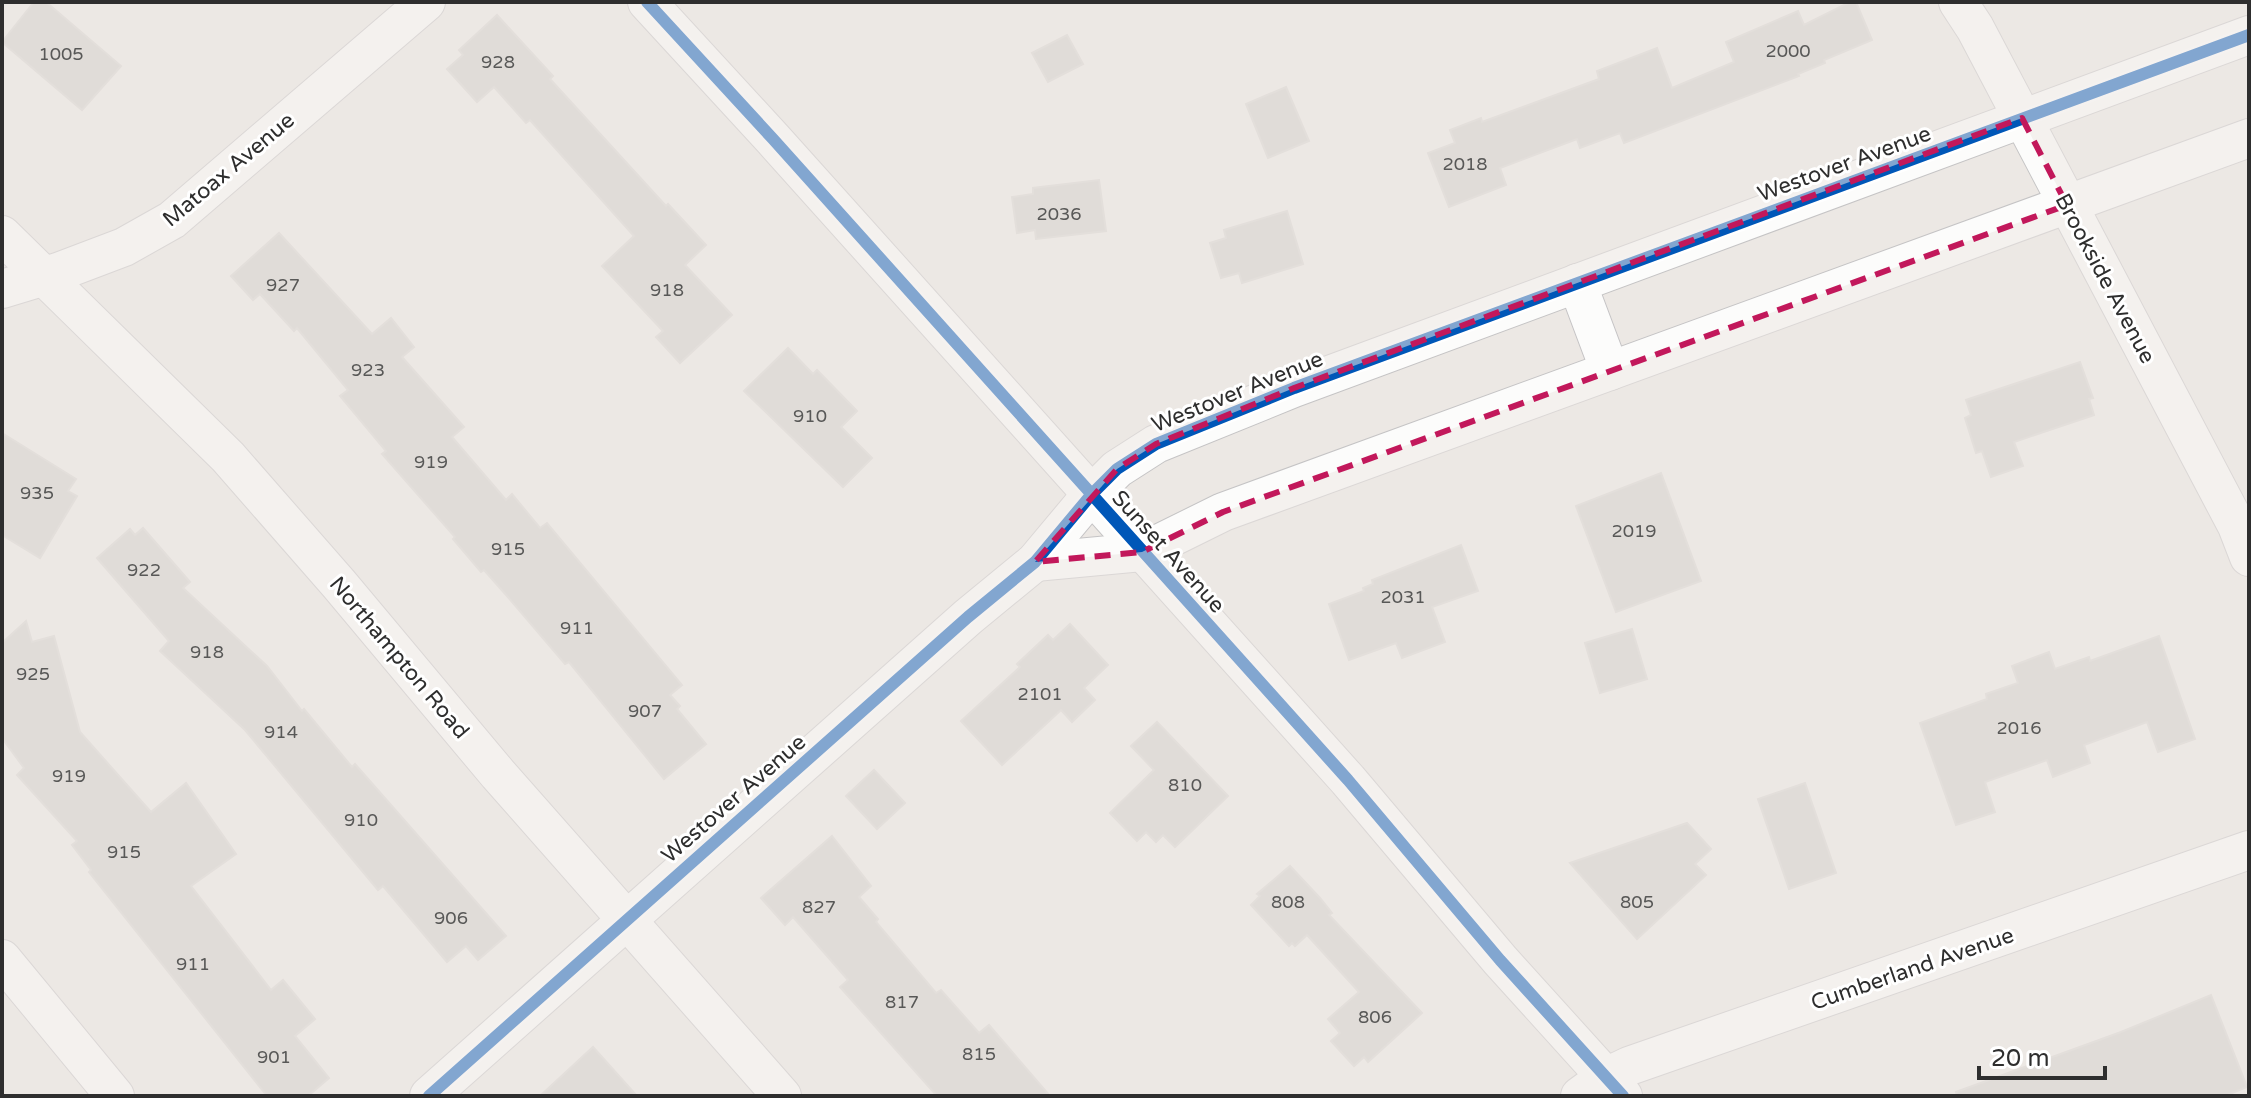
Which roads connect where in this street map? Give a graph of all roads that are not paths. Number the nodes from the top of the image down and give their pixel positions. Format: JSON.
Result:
{"nodes":[{"id":1,"x":426,"y":2,"type":"edge"},
{"id":2,"x":647,"y":2,"type":"edge"},
{"id":3,"x":1958,"y":2,"type":"edge"},
{"id":4,"x":2249,"y":35,"type":"edge"},
{"id":5,"x":2022,"y":118,"type":"junction"},
{"id":6,"x":2249,"y":138,"type":"edge"},
{"id":7,"x":2067,"y":205,"type":"junction"},
{"id":8,"x":2,"y":235,"type":"edge"},
{"id":9,"x":43,"y":276,"type":"junction"},
{"id":10,"x":1577,"y":283,"type":"junction"},
{"id":11,"x":2,"y":289,"type":"edge"},
{"id":12,"x":1610,"y":371,"type":"junction"},
{"id":13,"x":1091,"y":495,"type":"junction"},
{"id":14,"x":1142,"y":552,"type":"junction"},
{"id":15,"x":2249,"y":557,"type":"edge"},
{"id":16,"x":1035,"y":562,"type":"junction"},
{"id":17,"x":2249,"y":850,"type":"edge"},
{"id":18,"x":627,"y":918,"type":"junction"},
{"id":19,"x":2,"y":959,"type":"edge"},
{"id":20,"x":1603,"y":1090,"type":"edge"},
{"id":21,"x":115,"y":1096,"type":"edge"},
{"id":22,"x":429,"y":1096,"type":"edge"},
{"id":23,"x":782,"y":1096,"type":"edge"}],
"edges":[{"from":1,"to":9,"type":"street","name":"Matoax Avenue"},
{"from":2,"to":13,"type":"street","name":"Sunset Avenue"},
{"from":3,"to":5,"type":"street","name":"Brookside Avenue"},
{"from":4,"to":5,"type":"street","name":"Westover Avenue"},
{"from":5,"to":7,"type":"street","name":"Brookside Avenue"},
{"from":5,"to":10,"type":"street","name":"Westover Avenue"},
{"from":6,"to":7,"type":"street"},
{"from":7,"to":12,"type":"street"},
{"from":7,"to":15,"type":"street","name":"Brookside Avenue"},
{"from":8,"to":9,"type":"street","name":"Northampton Road"},
{"from":9,"to":11,"type":"street","name":"Matoax Avenue"},
{"from":9,"to":18,"type":"street","name":"Northampton Road"},
{"from":10,"to":12,"type":"street"},
{"from":10,"to":13,"type":"street","name":"Westover Avenue"},
{"from":12,"to":14,"type":"street"},
{"from":13,"to":14,"type":"street","name":"Sunset Avenue"},
{"from":13,"to":16,"type":"street","name":"Westover Avenue"},
{"from":14,"to":16,"type":"street"},
{"from":14,"to":20,"type":"street","name":"Sunset Avenue"},
{"from":16,"to":18,"type":"street","name":"Westover Avenue"},
{"from":17,"to":20,"type":"street","name":"Cumberland Avenue"},
{"from":18,"to":22,"type":"street","name":"Westover Avenue"},
{"from":18,"to":23,"type":"street","name":"Northampton Road"},
{"from":19,"to":21,"type":"street"}]}
